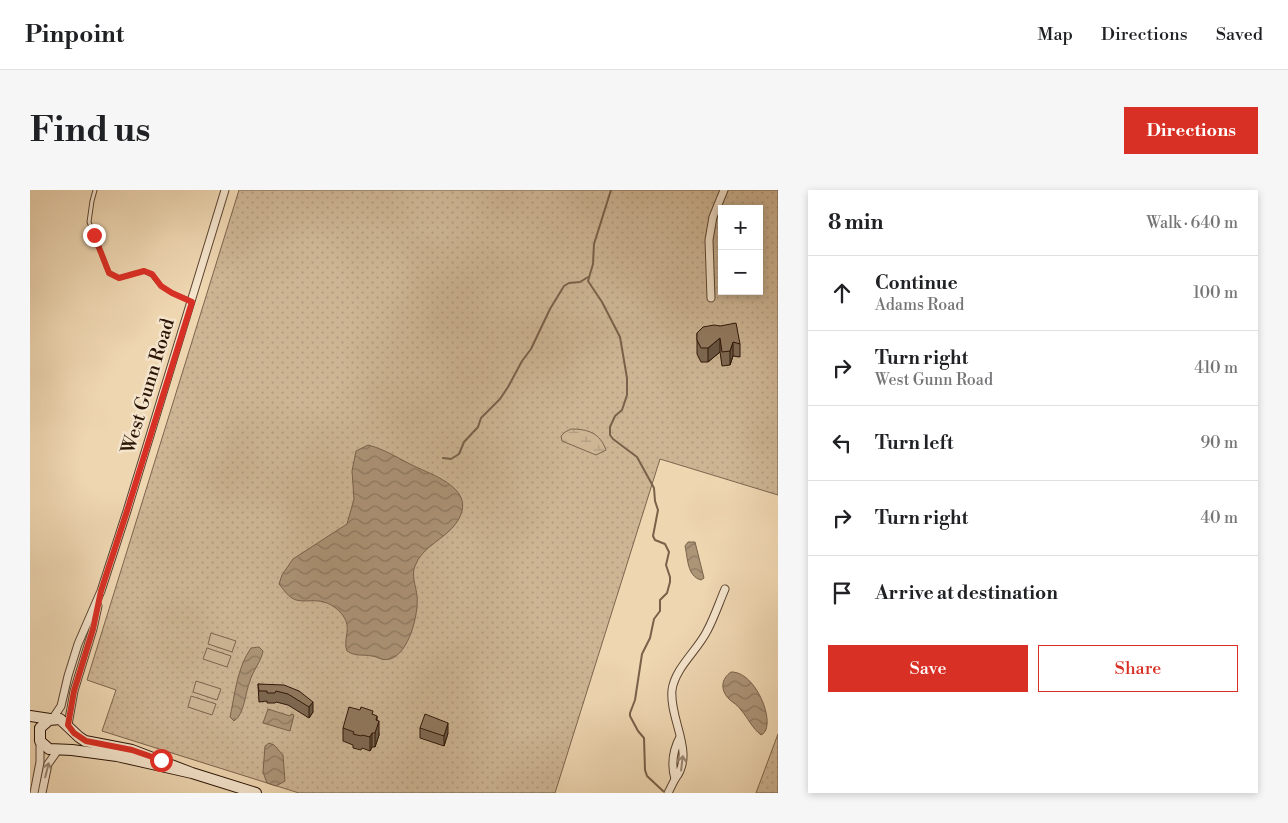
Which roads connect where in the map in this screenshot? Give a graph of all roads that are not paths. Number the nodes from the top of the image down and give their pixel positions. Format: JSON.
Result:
{"nodes":[{"id":1,"x":95,"y":190,"type":"edge"},
{"id":2,"x":225,"y":190,"type":"edge"},
{"id":3,"x":724,"y":190,"type":"edge"},
{"id":4,"x":711,"y":298,"type":"dead end"},
{"id":5,"x":192,"y":302,"type":"junction"},
{"id":6,"x":724,"y":589,"type":"dead end"},
{"id":7,"x":101,"y":591,"type":"junction"},
{"id":8,"x":30,"y":716,"type":"edge"},
{"id":9,"x":52,"y":719,"type":"junction"},
{"id":10,"x":68,"y":726,"type":"junction"},
{"id":11,"x":30,"y":731,"type":"edge"},
{"id":12,"x":40,"y":741,"type":"junction"},
{"id":13,"x":59,"y":750,"type":"junction"},
{"id":14,"x":192,"y":773,"type":"junction"},
{"id":15,"x":34,"y":793,"type":"edge"},
{"id":16,"x":42,"y":793,"type":"edge"},
{"id":17,"x":256,"y":793,"type":"edge"},
{"id":18,"x":668,"y":793,"type":"edge"}],
"edges":[{"from":1,"to":5,"type":"lane"},
{"from":2,"to":5,"type":"street","name":"West Gunn Road"},
{"from":3,"to":4,"type":"street"},
{"from":5,"to":7,"type":"street","name":"West Gunn Road"},
{"from":6,"to":18,"type":"street"},
{"from":7,"to":9,"type":"street","name":"West Gunn Road"},
{"from":7,"to":10,"type":"street","name":"West Gunn Road"},
{"from":8,"to":9,"type":"main road"},
{"from":9,"to":10,"type":"main road"},
{"from":9,"to":12,"type":"main road","name":"West Gunn Road"},
{"from":10,"to":13,"type":"main road","name":"West Gunn Road"},
{"from":10,"to":14,"type":"main road"},
{"from":11,"to":12,"type":"main road"},
{"from":12,"to":13,"type":"main road"},
{"from":12,"to":15,"type":"street","name":"West Gunn Road"},
{"from":13,"to":14,"type":"main road"},
{"from":16,"to":13,"type":"street","name":"West Gunn Road","one_way":true},
{"from":14,"to":17,"type":"main road"}]}
